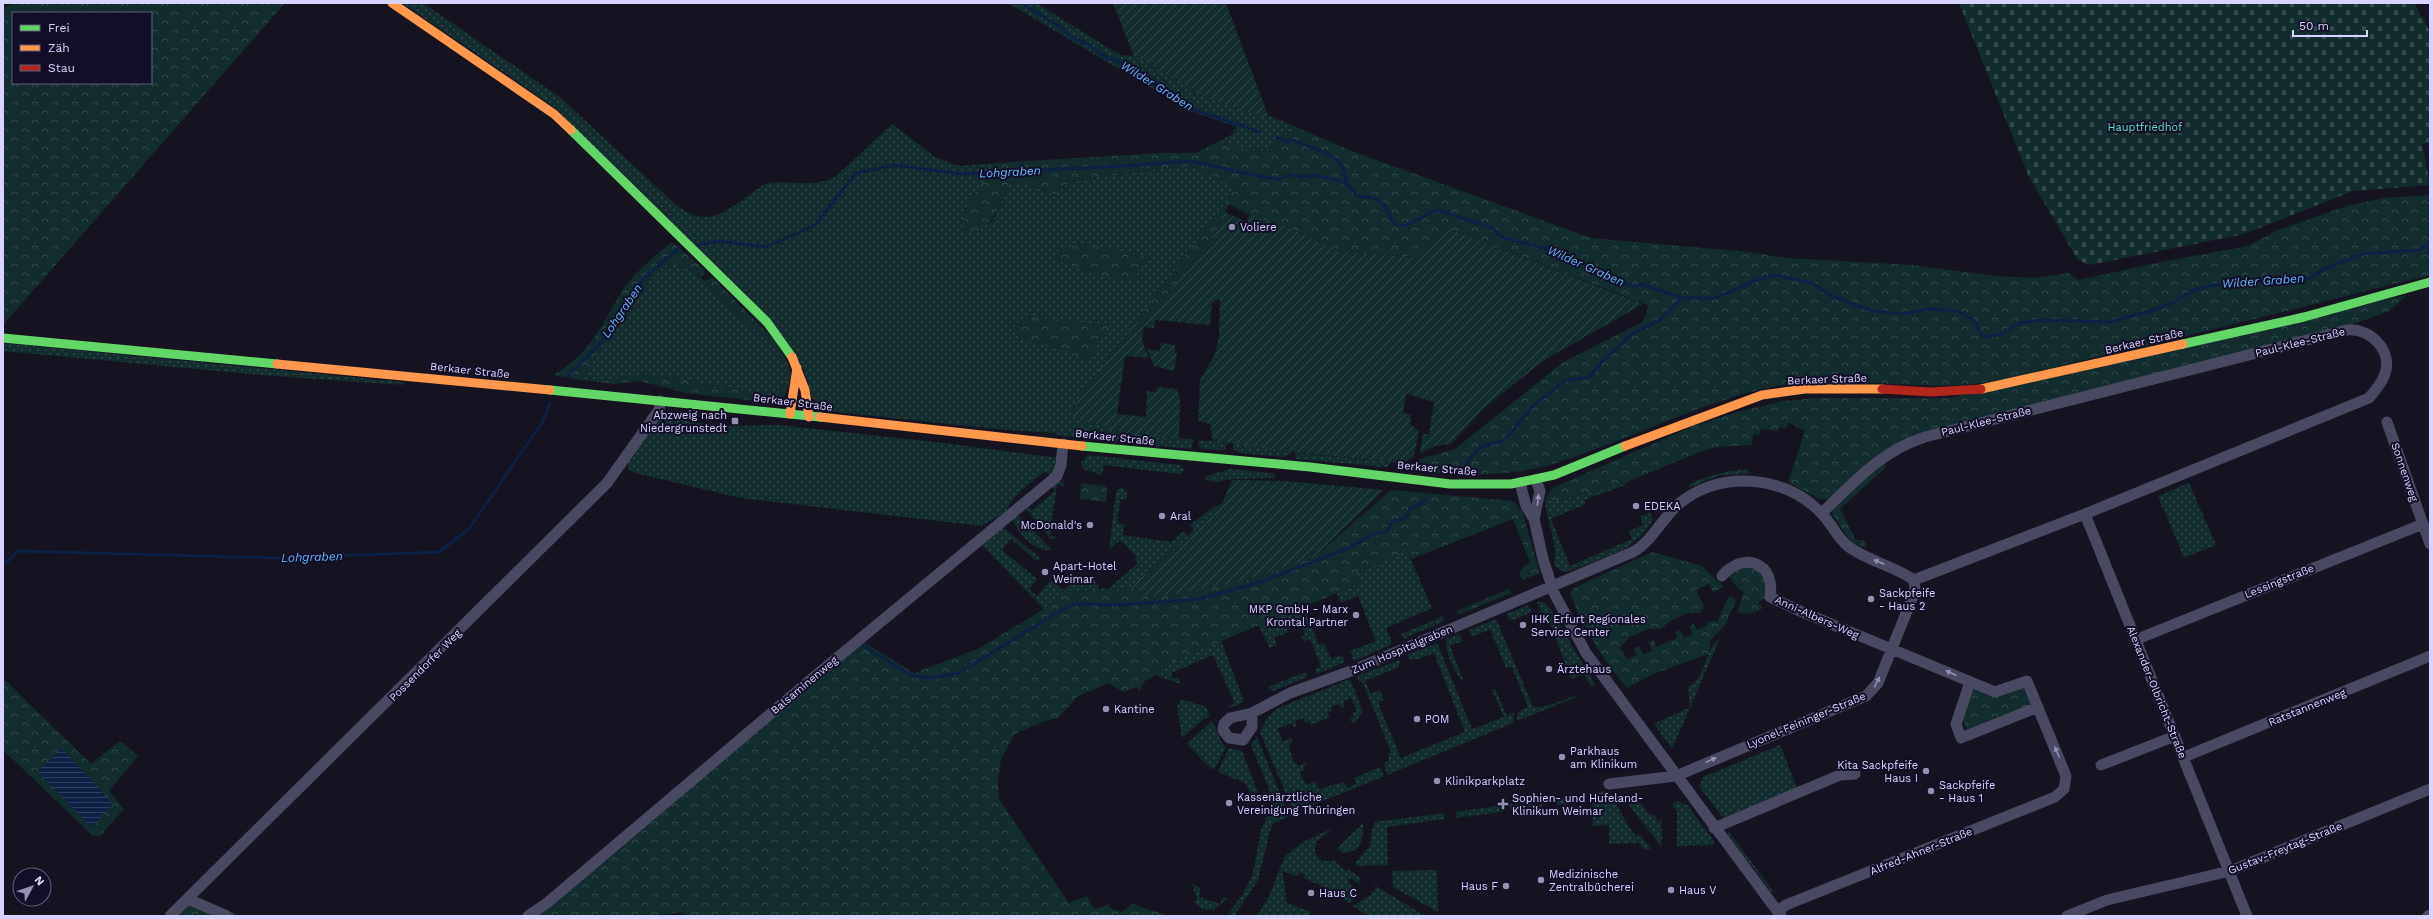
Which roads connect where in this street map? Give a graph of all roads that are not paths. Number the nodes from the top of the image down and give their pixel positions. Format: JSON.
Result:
{"nodes":[{"id":1,"x":392,"y":3,"type":"edge"},
{"id":2,"x":2430,"y":282,"type":"edge"},
{"id":3,"x":3,"y":338,"type":"edge"},
{"id":4,"x":797,"y":368,"type":"junction"},
{"id":5,"x":660,"y":401,"type":"junction"},
{"id":6,"x":790,"y":414,"type":"junction"},
{"id":7,"x":809,"y":417,"type":"junction"},
{"id":8,"x":2387,"y":422,"type":"dead end"},
{"id":9,"x":1063,"y":444,"type":"junction"},
{"id":10,"x":1536,"y":480,"type":"junction"},
{"id":11,"x":1520,"y":483,"type":"junction"},
{"id":12,"x":1822,"y":513,"type":"junction"},
{"id":13,"x":2085,"y":514,"type":"junction"},
{"id":14,"x":1534,"y":519,"type":"junction"},
{"id":15,"x":2423,"y":524,"type":"junction"},
{"id":16,"x":2430,"y":544,"type":"edge"},
{"id":17,"x":1722,"y":576,"type":"dead end"},
{"id":18,"x":1914,"y":580,"type":"junction"},
{"id":19,"x":1551,"y":586,"type":"junction"},
{"id":20,"x":2135,"y":640,"type":"junction"},
{"id":21,"x":1891,"y":649,"type":"junction"},
{"id":22,"x":2430,"y":656,"type":"edge"},
{"id":23,"x":1970,"y":682,"type":"junction"},
{"id":24,"x":2038,"y":707,"type":"junction"},
{"id":25,"x":1252,"y":713,"type":"dead end"},
{"id":26,"x":2175,"y":736,"type":"junction"},
{"id":27,"x":2184,"y":757,"type":"junction"},
{"id":28,"x":2101,"y":765,"type":"dead end"},
{"id":29,"x":1855,"y":774,"type":"dead end"},
{"id":30,"x":1676,"y":776,"type":"junction"},
{"id":31,"x":1609,"y":784,"type":"dead end"},
{"id":32,"x":2430,"y":789,"type":"edge"},
{"id":33,"x":1714,"y":828,"type":"junction"},
{"id":34,"x":2230,"y":871,"type":"junction"},
{"id":35,"x":188,"y":899,"type":"junction"},
{"id":36,"x":1779,"y":914,"type":"edge"},
{"id":37,"x":170,"y":916,"type":"edge"},
{"id":38,"x":227,"y":916,"type":"edge"},
{"id":39,"x":528,"y":916,"type":"edge"},
{"id":40,"x":2067,"y":916,"type":"edge"},
{"id":41,"x":2247,"y":916,"type":"edge"}],
"edges":[{"from":1,"to":4,"type":"main road"},
{"from":2,"to":10,"type":"main road","name":"Berkaer Straße"},
{"from":3,"to":5,"type":"main road","name":"Berkaer Straße"},
{"from":4,"to":6,"type":"main road"},
{"from":4,"to":7,"type":"main road"},
{"from":5,"to":6,"type":"main road","name":"Berkaer Straße"},
{"from":5,"to":35,"type":"street","name":"Possendorfer Weg"},
{"from":6,"to":7,"type":"main road","name":"Berkaer Straße"},
{"from":7,"to":9,"type":"main road","name":"Berkaer Straße"},
{"from":8,"to":15,"type":"street","name":"Sonnenweg"},
{"from":9,"to":11,"type":"main road","name":"Berkaer Straße"},
{"from":9,"to":39,"type":"street","name":"Balsaminenweg"},
{"from":10,"to":11,"type":"main road","name":"Berkaer Straße"},
{"from":14,"to":10,"type":"street","one_way":true},
{"from":11,"to":14,"type":"street"},
{"from":12,"to":13,"type":"street","name":"Paul-Klee-Straße"},
{"from":18,"to":12,"type":"street","one_way":true},
{"from":12,"to":19,"type":"street"},
{"from":13,"to":18,"type":"street","name":"Paul-Klee-Straße"},
{"from":13,"to":20,"type":"street","name":"Alexander-Olbricht-Straße"},
{"from":14,"to":19,"type":"street"},
{"from":15,"to":16,"type":"street","name":"Sonnenweg"},
{"from":15,"to":20,"type":"street","name":"Lessingstraße"},
{"from":17,"to":21,"type":"street","name":"Anni-Albers-Weg"},
{"from":18,"to":21,"type":"street","name":"Lyonel-Feininger-Straße"},
{"from":19,"to":25,"type":"street","name":"Zum Hospitalgraben"},
{"from":19,"to":30,"type":"street"},
{"from":20,"to":26,"type":"street","name":"Alexander-Olbricht-Straße"},
{"from":23,"to":21,"type":"street","one_way":true},
{"from":30,"to":21,"type":"street","name":"Lyonel-Feininger-Straße","one_way":true},
{"from":22,"to":27,"type":"street","name":"Ratstannenweg"},
{"from":23,"to":24,"type":"street"},
{"from":23,"to":24,"type":"street"},
{"from":36,"to":24,"type":"street","name":"Alfred-Ahner-Straße","one_way":true},
{"from":26,"to":27,"type":"street","name":"Alexander-Olbricht-Straße"},
{"from":26,"to":28,"type":"street"},
{"from":27,"to":34,"type":"street","name":"Alexander-Olbricht-Straße"},
{"from":29,"to":33,"type":"street"},
{"from":30,"to":31,"type":"street","name":"Lyonel-Feininger-Straße"},
{"from":30,"to":33,"type":"street"},
{"from":32,"to":34,"type":"street","name":"Gustav-Freytag-Straße"},
{"from":33,"to":36,"type":"street"},
{"from":34,"to":40,"type":"street","name":"Gustav-Freytag-Straße"},
{"from":34,"to":41,"type":"street","name":"Alexander-Olbricht-Straße"},
{"from":35,"to":37,"type":"street","name":"Possendorfer Weg"},
{"from":35,"to":38,"type":"street"}]}
